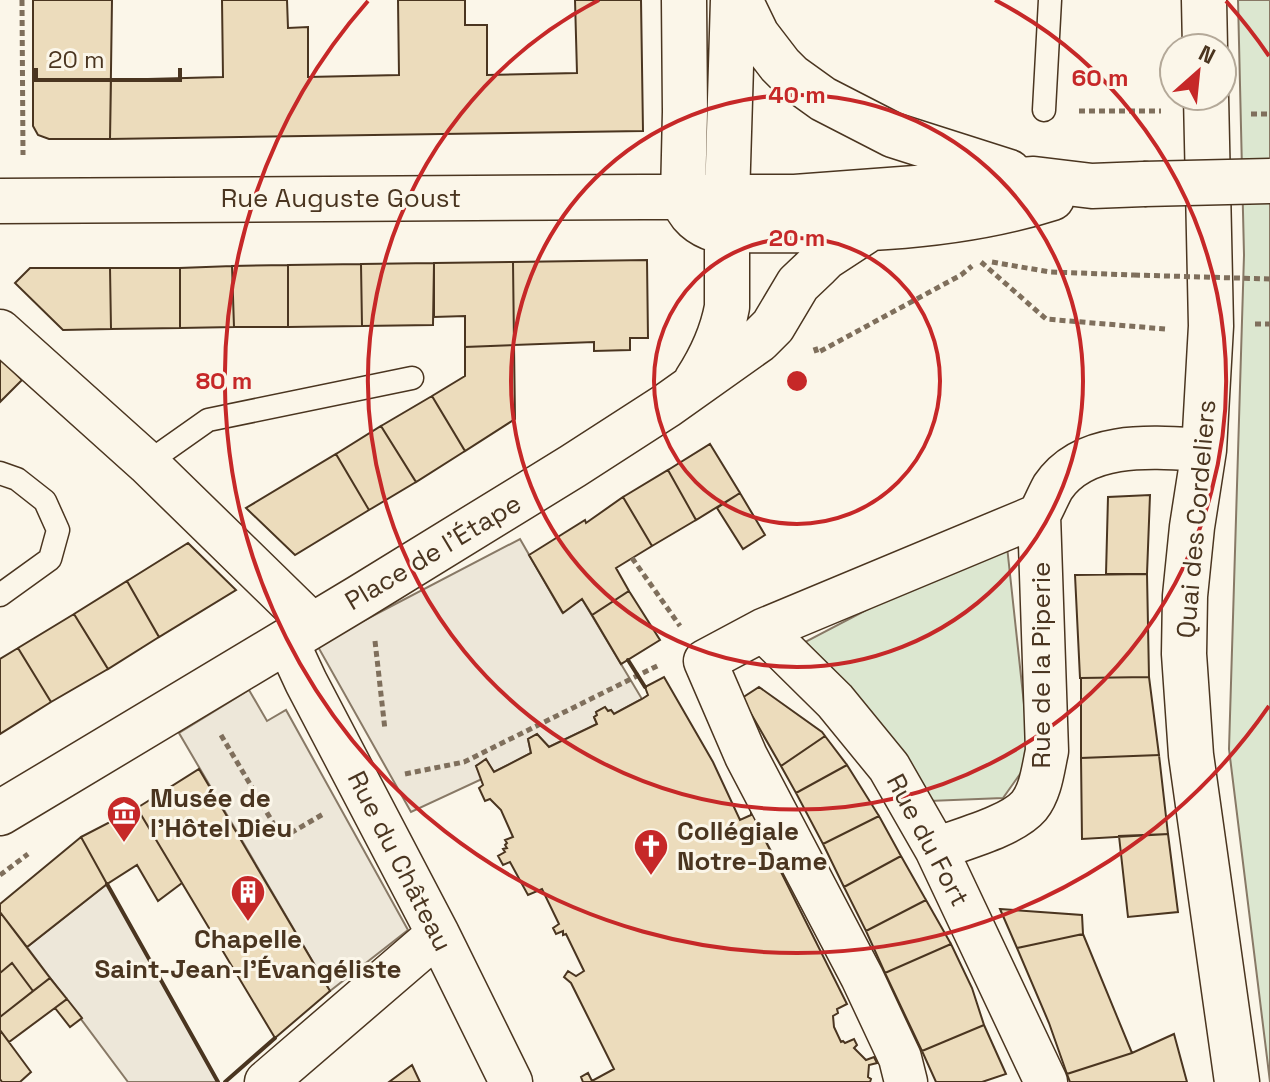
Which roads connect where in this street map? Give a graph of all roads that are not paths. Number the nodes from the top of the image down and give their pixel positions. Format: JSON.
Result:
{"nodes":[{"id":1,"x":684,"y":0,"type":"edge"},
{"id":2,"x":733,"y":0,"type":"edge"},
{"id":3,"x":740,"y":0,"type":"edge"},
{"id":4,"x":1050,"y":0,"type":"edge"},
{"id":5,"x":1204,"y":0,"type":"edge"},
{"id":6,"x":1205,"y":32,"type":"edge"},
{"id":7,"x":1044,"y":110,"type":"road end"},
{"id":8,"x":1206,"y":112,"type":"edge"},
{"id":9,"x":1034,"y":179,"type":"junction"},
{"id":10,"x":1270,"y":181,"type":"edge"},
{"id":11,"x":1092,"y":186,"type":"junction"},
{"id":12,"x":683,"y":197,"type":"junction"},
{"id":13,"x":12,"y":201,"type":"edge"},
{"id":14,"x":728,"y":214,"type":"junction"},
{"id":15,"x":869,"y":229,"type":"junction"},
{"id":16,"x":0,"y":331,"type":"edge"},
{"id":17,"x":412,"y":378,"type":"dead end"},
{"id":18,"x":690,"y":390,"type":"junction"},
{"id":19,"x":1204,"y":450,"type":"junction"},
{"id":20,"x":147,"y":463,"type":"junction"},
{"id":21,"x":0,"y":473,"type":"edge"},
{"id":22,"x":1039,"y":515,"type":"junction"},
{"id":23,"x":0,"y":595,"type":"edge"},
{"id":24,"x":763,"y":630,"type":"junction"},
{"id":25,"x":300,"y":633,"type":"junction"},
{"id":26,"x":0,"y":813,"type":"edge"},
{"id":27,"x":936,"y":849,"type":"junction"},
{"id":28,"x":438,"y":934,"type":"junction"},
{"id":29,"x":266,"y":1082,"type":"edge"},
{"id":30,"x":511,"y":1082,"type":"edge"},
{"id":31,"x":906,"y":1082,"type":"edge"},
{"id":32,"x":1046,"y":1082,"type":"edge"},
{"id":33,"x":1237,"y":1082,"type":"edge"}],
"edges":[{"from":1,"to":12,"type":"main road"},
{"from":2,"to":14,"type":"main road","name":"Place de l'Étape"},
{"from":3,"to":9,"type":"main road"},
{"from":4,"to":7,"type":"lane"},
{"from":5,"to":6,"type":"main road"},
{"from":8,"to":19,"type":"main road","name":"Quai des Cordeliers"},
{"from":9,"to":11,"type":"main road"},
{"from":9,"to":14,"type":"main road"},
{"from":10,"to":11,"type":"main road","bridge":true},
{"from":11,"to":15,"type":"main road"},
{"from":12,"to":13,"type":"main road","name":"Rue Auguste Goust"},
{"from":12,"to":14,"type":"main road"},
{"from":14,"to":15,"type":"main road"},
{"from":14,"to":18,"type":"main road","name":"Place de l'Étape"},
{"from":15,"to":18,"type":"main road"},
{"from":16,"to":20,"type":"street"},
{"from":17,"to":20,"type":"lane"},
{"from":18,"to":25,"type":"main road","name":"Place de l'Étape"},
{"from":19,"to":22,"type":"street"},
{"from":19,"to":33,"type":"main road","name":"Quai des Cordeliers"},
{"from":20,"to":25,"type":"street"},
{"from":21,"to":23,"type":"lane"},
{"from":22,"to":24,"type":"street"},
{"from":22,"to":27,"type":"street","name":"Rue de la Piperie"},
{"from":24,"to":27,"type":"street","name":"Rue du Fort"},
{"from":24,"to":31,"type":"street"},
{"from":25,"to":26,"type":"main road","name":"Place de l'Étape"},
{"from":25,"to":28,"type":"street","name":"Rue du Château"},
{"from":27,"to":32,"type":"street","name":"Rue du Fort"},
{"from":28,"to":29,"type":"street"},
{"from":28,"to":30,"type":"street","name":"Rue du Château"}]}
